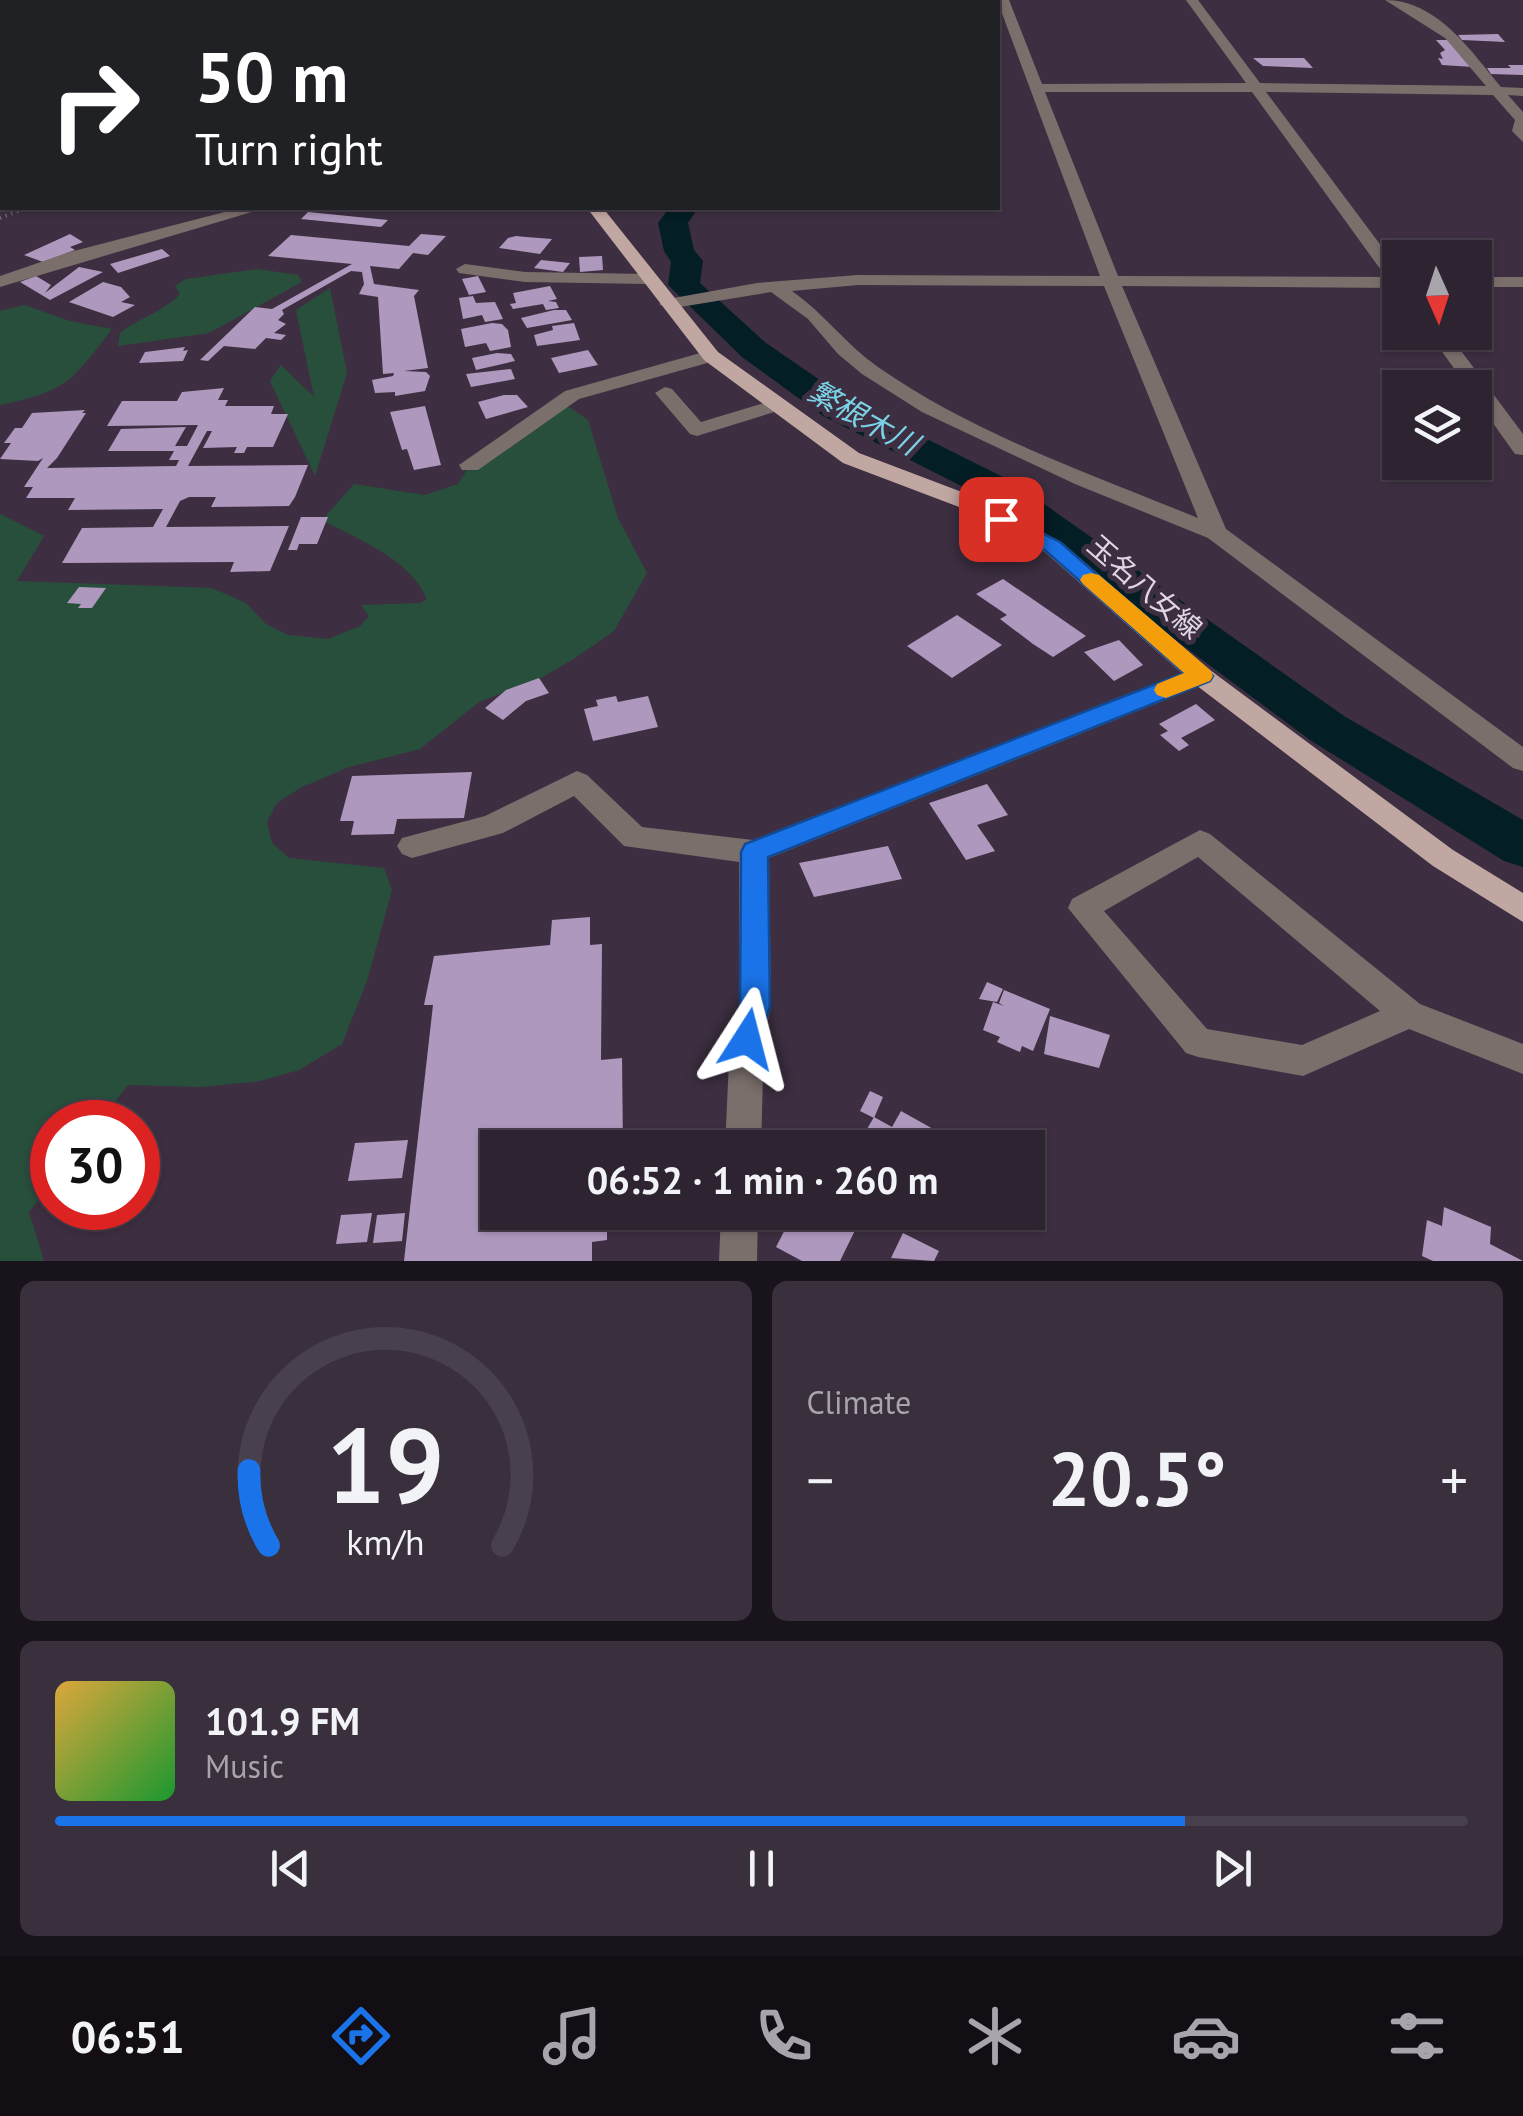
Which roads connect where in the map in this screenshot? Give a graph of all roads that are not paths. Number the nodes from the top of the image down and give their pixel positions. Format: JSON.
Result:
{"nodes":[{"id":1,"x":1003,"y":0,"type":"edge"},
{"id":2,"x":1192,"y":0,"type":"edge"},
{"id":3,"x":1398,"y":0,"type":"edge"},
{"id":4,"x":1036,"y":88,"type":"junction"},
{"id":5,"x":1256,"y":88,"type":"junction"},
{"id":6,"x":1493,"y":89,"type":"junction"},
{"id":7,"x":1523,"y":92,"type":"edge"},
{"id":8,"x":1523,"y":138,"type":"edge"},
{"id":9,"x":249,"y":210,"type":"edge"},
{"id":10,"x":596,"y":210,"type":"edge"},
{"id":11,"x":1382,"y":259,"type":"edge"},
{"id":12,"x":465,"y":269,"type":"dead end"},
{"id":13,"x":648,"y":279,"type":"junction"},
{"id":14,"x":0,"y":282,"type":"edge"},
{"id":15,"x":1111,"y":282,"type":"junction"},
{"id":16,"x":1492,"y":282,"type":"edge"},
{"id":17,"x":1523,"y":282,"type":"edge"},
{"id":18,"x":1382,"y":283,"type":"edge"},
{"id":19,"x":765,"y":287,"type":"junction"},
{"id":20,"x":677,"y":302,"type":"junction"},
{"id":21,"x":1450,"y":350,"type":"edge"},
{"id":22,"x":711,"y":356,"type":"junction"},
{"id":23,"x":665,"y":394,"type":"dead end"},
{"id":24,"x":778,"y":404,"type":"junction"},
{"id":25,"x":1523,"y":449,"type":"edge"},
{"id":26,"x":470,"y":465,"type":"dead end"},
{"id":27,"x":1216,"y":533,"type":"junction"},
{"id":28,"x":1202,"y":676,"type":"junction"},
{"id":29,"x":1523,"y":761,"type":"edge"},
{"id":30,"x":412,"y":846,"type":"dead end"},
{"id":31,"x":754,"y":852,"type":"junction"},
{"id":32,"x":1523,"y":910,"type":"edge"},
{"id":33,"x":1408,"y":1014,"type":"junction"},
{"id":34,"x":1523,"y":1059,"type":"edge"},
{"id":35,"x":744,"y":1130,"type":"edge"},
{"id":36,"x":739,"y":1230,"type":"edge"},
{"id":37,"x":738,"y":1261,"type":"edge"}],
"edges":[{"from":1,"to":4,"type":"street"},
{"from":2,"to":5,"type":"street"},
{"from":3,"to":6,"type":"street"},
{"from":4,"to":5,"type":"street"},
{"from":4,"to":15,"type":"street"},
{"from":5,"to":6,"type":"street"},
{"from":5,"to":11,"type":"street"},
{"from":6,"to":7,"type":"street"},
{"from":6,"to":8,"type":"street"},
{"from":9,"to":14,"type":"street"},
{"from":10,"to":13,"type":"main road","name":"玉名八女線"},
{"from":12,"to":13,"type":"street"},
{"from":13,"to":20,"type":"main road","name":"玉名八女線"},
{"from":15,"to":18,"type":"street"},
{"from":15,"to":19,"type":"street"},
{"from":15,"to":27,"type":"street"},
{"from":16,"to":17,"type":"street"},
{"from":19,"to":20,"type":"street"},
{"from":19,"to":27,"type":"street"},
{"from":20,"to":22,"type":"main road","name":"玉名八女線"},
{"from":21,"to":25,"type":"street"},
{"from":22,"to":24,"type":"main road","name":"玉名八女線"},
{"from":22,"to":26,"type":"street"},
{"from":23,"to":24,"type":"street"},
{"from":24,"to":28,"type":"main road","name":"玉名八女線"},
{"from":27,"to":29,"type":"street"},
{"from":28,"to":31,"type":"street"},
{"from":28,"to":32,"type":"main road","name":"玉名八女線"},
{"from":30,"to":31,"type":"street"},
{"from":31,"to":35,"type":"street"},
{"from":33,"to":33,"type":"street"},
{"from":33,"to":34,"type":"street"},
{"from":36,"to":37,"type":"street"}]}
